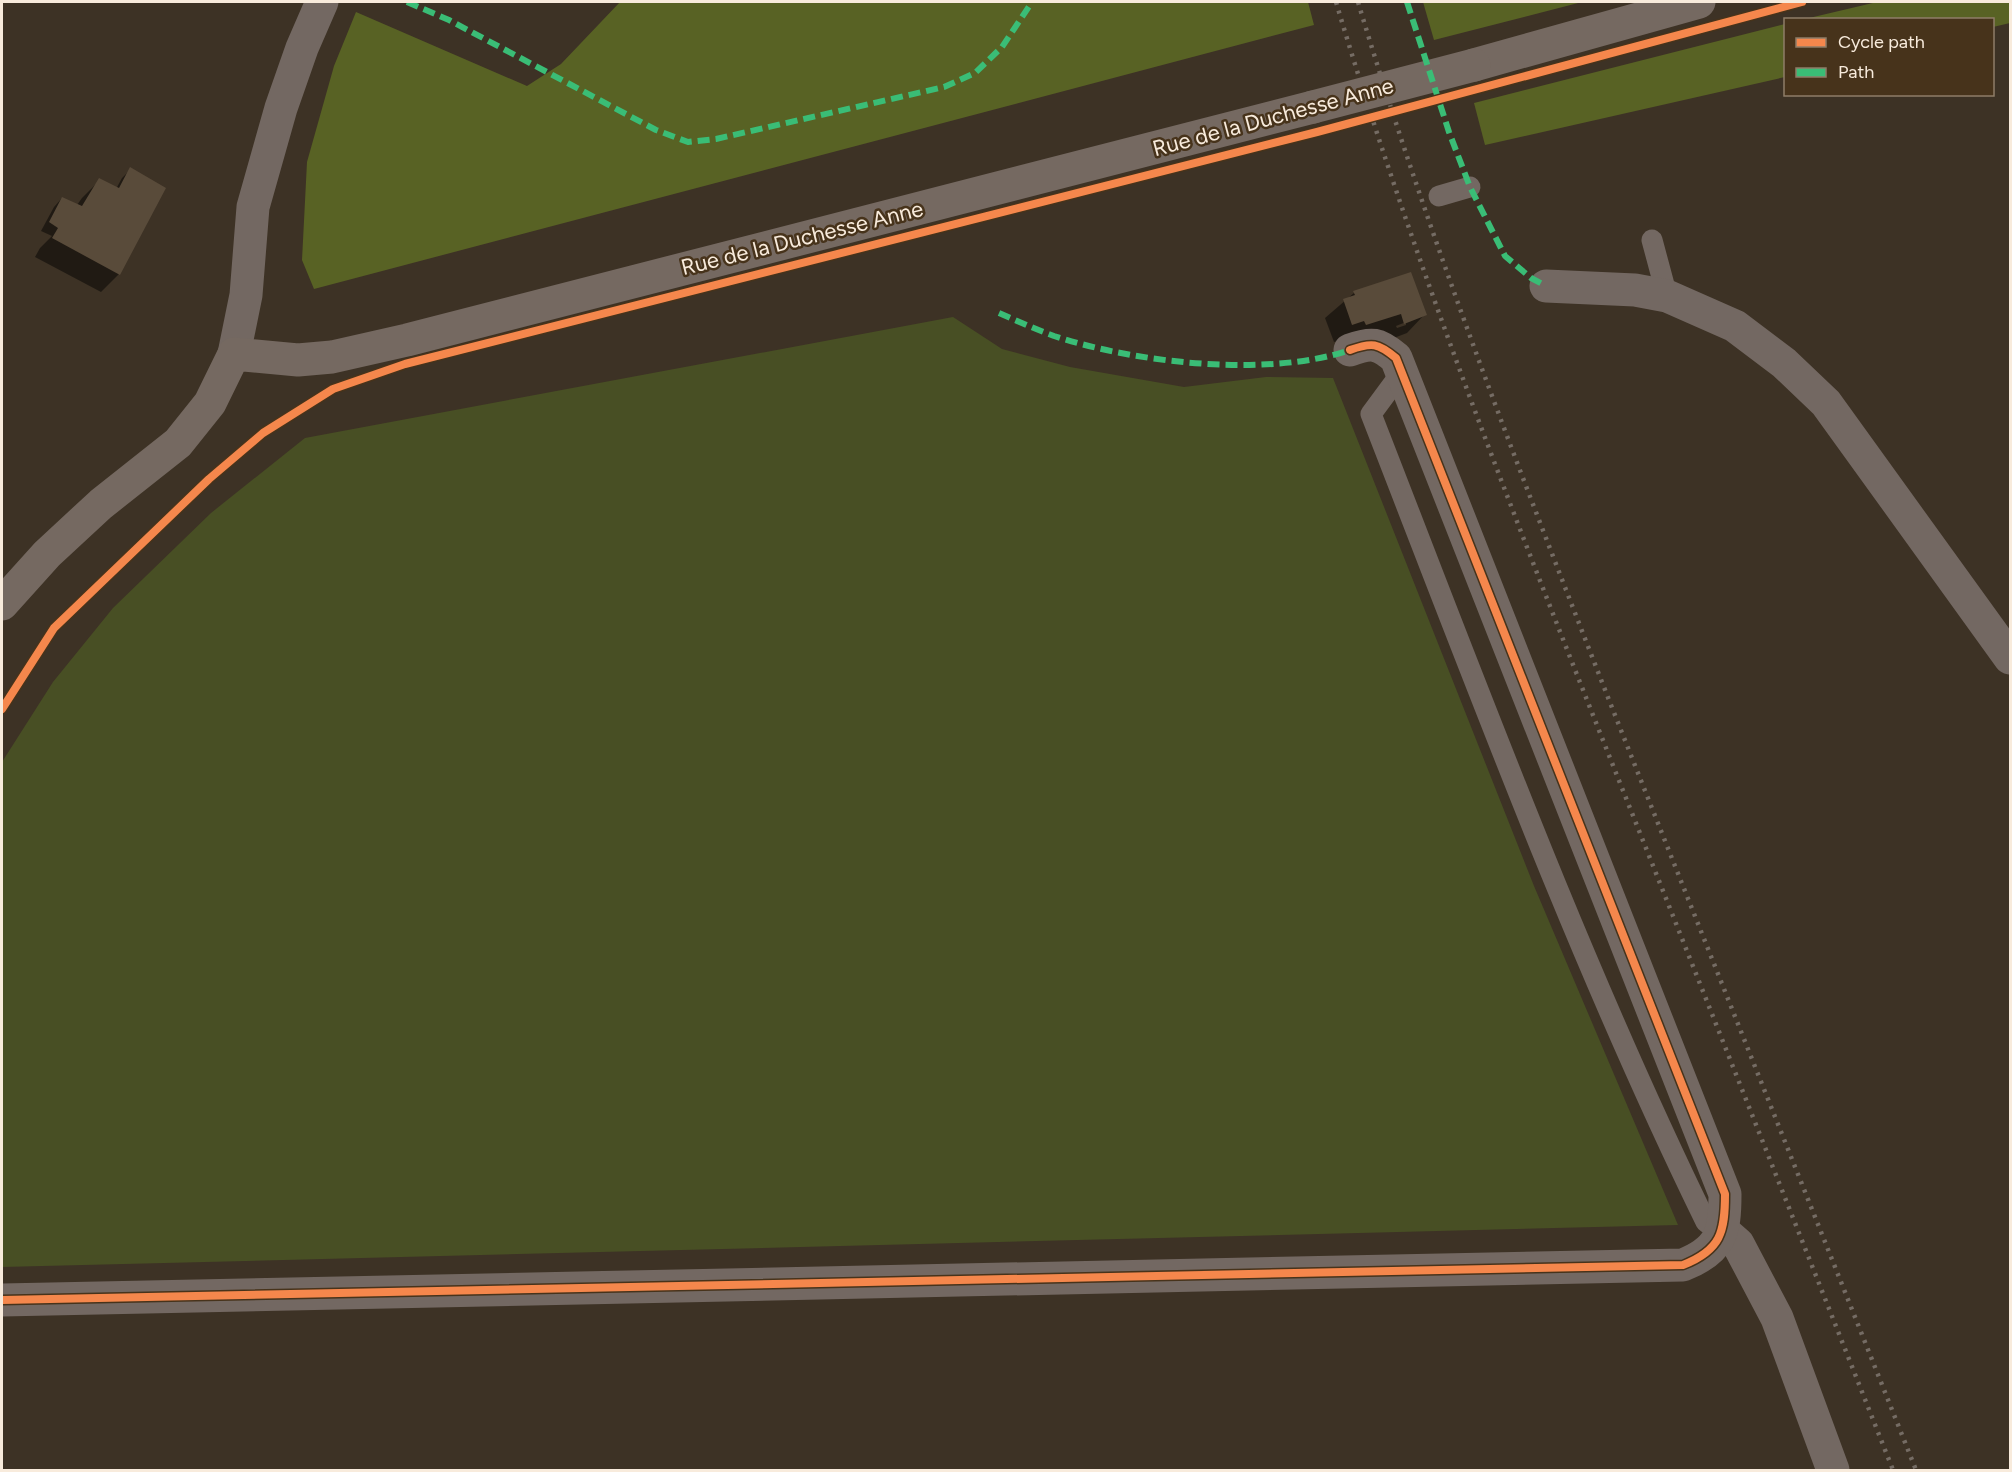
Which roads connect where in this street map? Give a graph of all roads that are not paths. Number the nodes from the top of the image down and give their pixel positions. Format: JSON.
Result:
{"nodes":[{"id":1,"x":322,"y":2,"type":"edge"},
{"id":2,"x":1699,"y":2,"type":"edge"},
{"id":3,"x":1470,"y":187,"type":"dead end"},
{"id":4,"x":1439,"y":196,"type":"dead end"},
{"id":5,"x":1652,"y":240,"type":"dead end"},
{"id":6,"x":1546,"y":286,"type":"dead end"},
{"id":7,"x":1666,"y":296,"type":"junction"},
{"id":8,"x":1350,"y":350,"type":"dead end"},
{"id":9,"x":234,"y":354,"type":"junction"},
{"id":10,"x":1402,"y":372,"type":"junction"},
{"id":11,"x":2,"y":604,"type":"edge"},
{"id":12,"x":2010,"y":658,"type":"edge"},
{"id":13,"x":1722,"y":1230,"type":"junction"},
{"id":14,"x":2,"y":1300,"type":"edge"},
{"id":15,"x":1833,"y":1470,"type":"edge"}],
"edges":[{"from":1,"to":9,"type":"street"},
{"from":2,"to":9,"type":"street","name":"Rue de la Duchesse Anne","bridge":true},
{"from":3,"to":4,"type":"lane"},
{"from":5,"to":7,"type":"lane"},
{"from":6,"to":7,"type":"street"},
{"from":7,"to":12,"type":"street"},
{"from":8,"to":10,"type":"street"},
{"from":9,"to":11,"type":"street"},
{"from":10,"to":13,"type":"street"},
{"from":10,"to":13,"type":"lane"},
{"from":13,"to":14,"type":"street"},
{"from":13,"to":15,"type":"street"}]}
